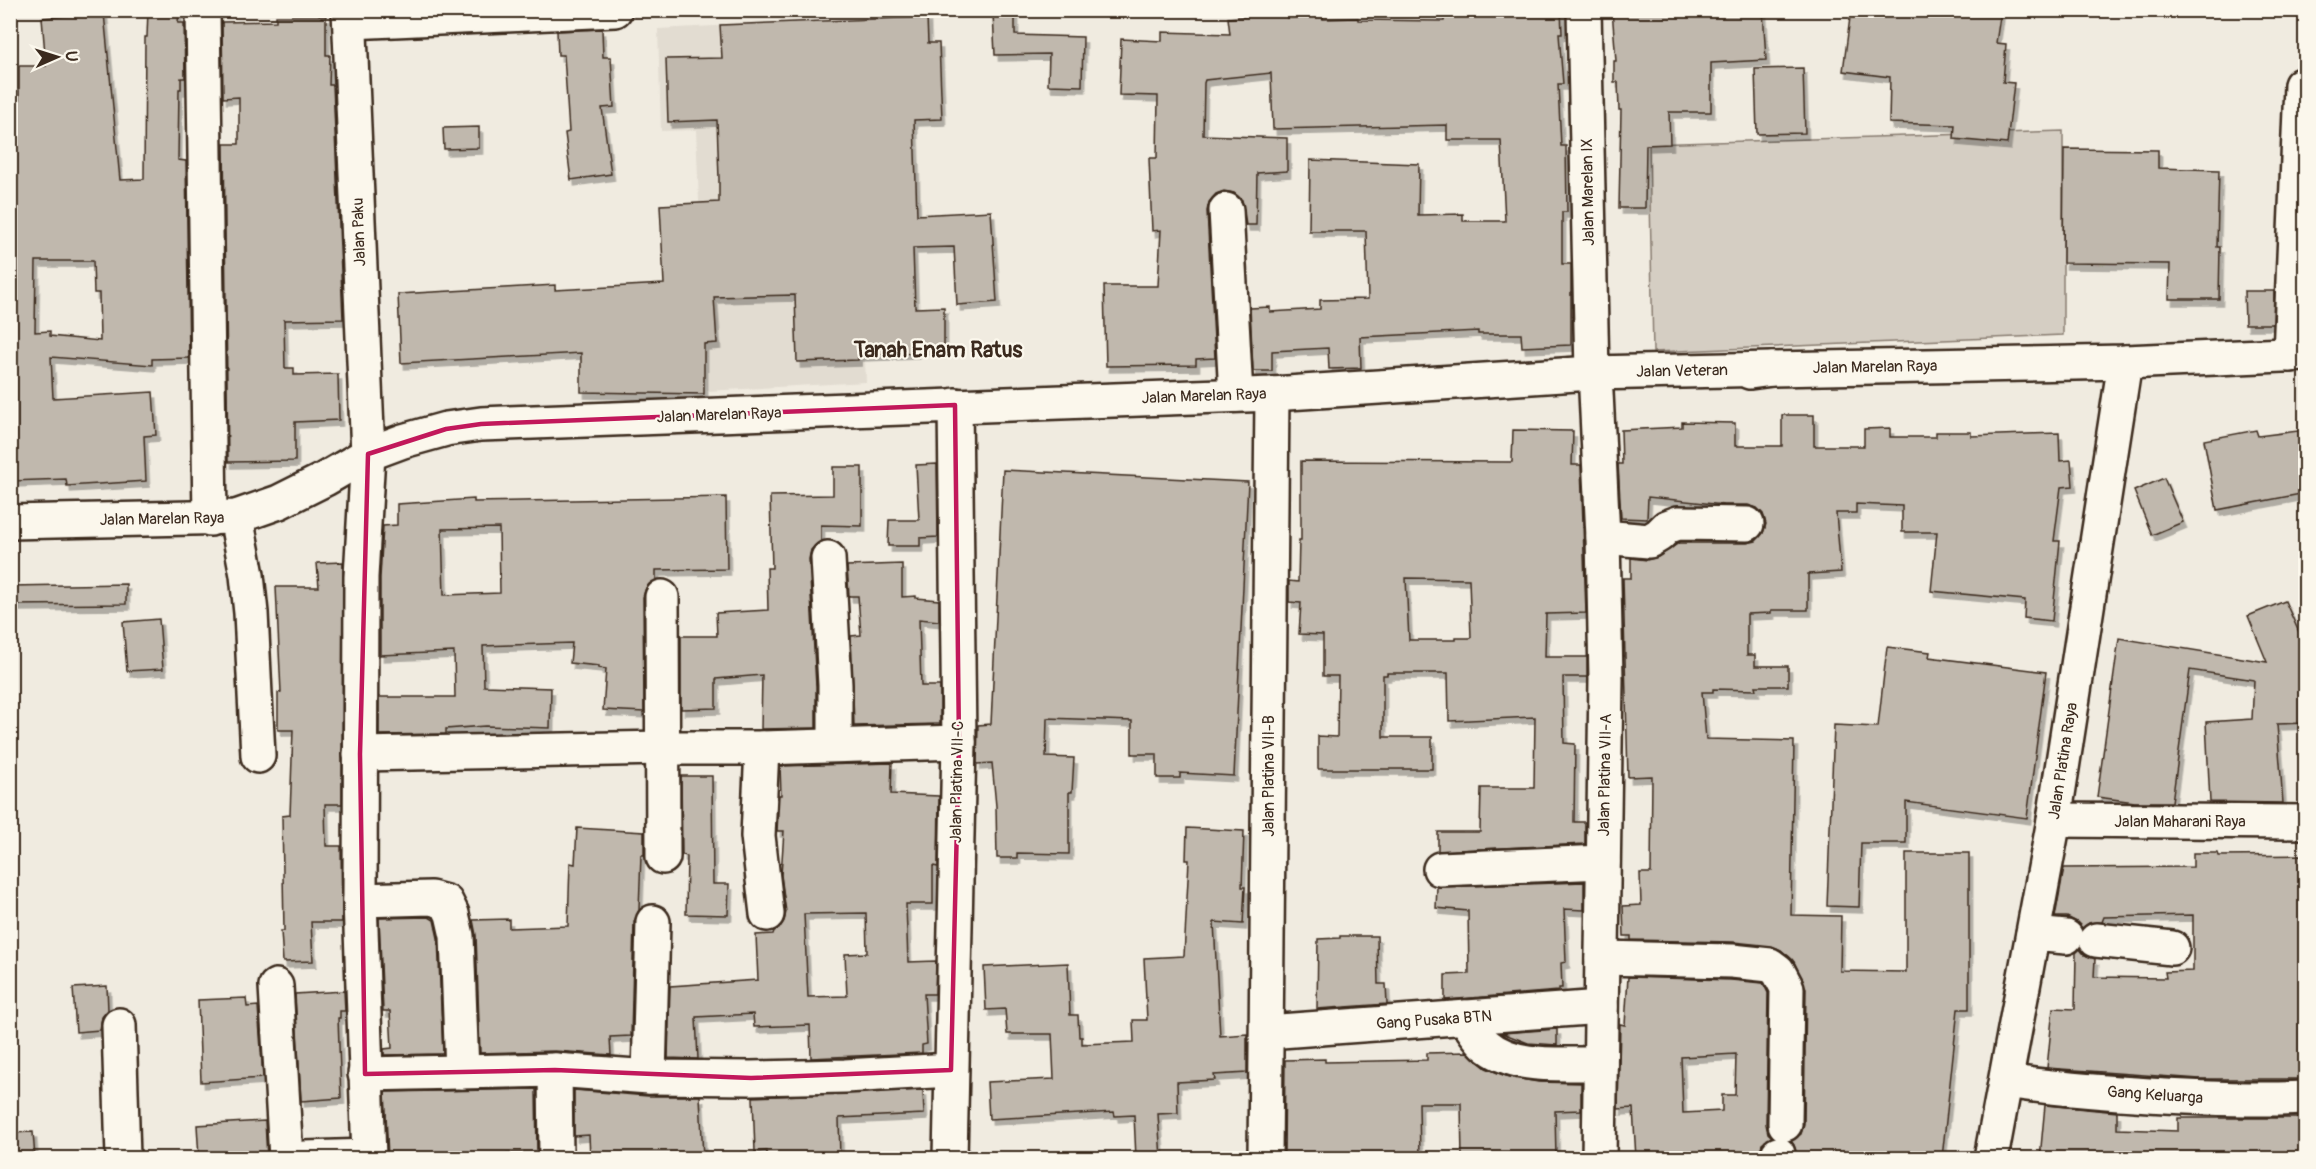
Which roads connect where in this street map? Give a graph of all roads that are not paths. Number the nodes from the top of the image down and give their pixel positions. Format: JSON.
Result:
{"nodes":[{"id":1,"x":203,"y":10,"type":"edge"},
{"id":2,"x":615,"y":10,"type":"edge"},
{"id":3,"x":1584,"y":10,"type":"edge"},
{"id":4,"x":350,"y":16,"type":"edge"},
{"id":5,"x":2301,"y":85,"type":"dead end"},
{"id":6,"x":1226,"y":210,"type":"dead end"},
{"id":7,"x":2298,"y":355,"type":"edge"},
{"id":8,"x":2125,"y":362,"type":"junction"},
{"id":9,"x":1594,"y":382,"type":"junction"},
{"id":10,"x":1272,"y":394,"type":"junction"},
{"id":11,"x":1236,"y":395,"type":"junction"},
{"id":12,"x":955,"y":405,"type":"junction"},
{"id":13,"x":368,"y":454,"type":"junction"},
{"id":14,"x":223,"y":518,"type":"junction"},
{"id":15,"x":10,"y":522,"type":"edge"},
{"id":16,"x":1747,"y":524,"type":"dead end"},
{"id":17,"x":1603,"y":537,"type":"junction"},
{"id":18,"x":828,"y":558,"type":"dead end"},
{"id":19,"x":662,"y":597,"type":"dead end"},
{"id":20,"x":959,"y":742,"type":"junction"},
{"id":21,"x":835,"y":745,"type":"junction"},
{"id":22,"x":663,"y":748,"type":"junction"},
{"id":23,"x":762,"y":748,"type":"junction"},
{"id":24,"x":360,"y":754,"type":"junction"},
{"id":25,"x":258,"y":756,"type":"dead end"},
{"id":26,"x":2054,"y":820,"type":"junction"},
{"id":27,"x":2306,"y":822,"type":"edge"},
{"id":28,"x":663,"y":857,"type":"dead end"},
{"id":29,"x":1603,"y":862,"type":"junction"},
{"id":30,"x":1440,"y":869,"type":"dead end"},
{"id":31,"x":360,"y":900,"type":"junction"},
{"id":32,"x":767,"y":914,"type":"dead end"},
{"id":33,"x":653,"y":922,"type":"dead end"},
{"id":34,"x":2033,"y":934,"type":"junction"},
{"id":35,"x":2172,"y":948,"type":"dead end"},
{"id":36,"x":1602,"y":958,"type":"junction"},
{"id":37,"x":276,"y":986,"type":"dead end"},
{"id":38,"x":1601,"y":1007,"type":"junction"},
{"id":39,"x":1465,"y":1017,"type":"junction"},
{"id":40,"x":119,"y":1025,"type":"dead end"},
{"id":41,"x":1267,"y":1032,"type":"junction"},
{"id":42,"x":1600,"y":1064,"type":"junction"},
{"id":43,"x":555,"y":1070,"type":"junction"},
{"id":44,"x":951,"y":1070,"type":"junction"},
{"id":45,"x":462,"y":1072,"type":"junction"},
{"id":46,"x":365,"y":1074,"type":"junction"},
{"id":47,"x":649,"y":1077,"type":"junction"},
{"id":48,"x":2006,"y":1081,"type":"junction"},
{"id":49,"x":2306,"y":1098,"type":"edge"},
{"id":50,"x":1780,"y":1146,"type":"edge"},
{"id":51,"x":369,"y":1157,"type":"edge"},
{"id":52,"x":123,"y":1158,"type":"edge"},
{"id":53,"x":286,"y":1158,"type":"edge"},
{"id":54,"x":305,"y":1158,"type":"edge"},
{"id":55,"x":556,"y":1158,"type":"edge"},
{"id":56,"x":950,"y":1158,"type":"edge"},
{"id":57,"x":1265,"y":1158,"type":"edge"},
{"id":58,"x":1599,"y":1158,"type":"edge"},
{"id":59,"x":1991,"y":1158,"type":"edge"}],
"edges":[{"from":1,"to":14,"type":"street"},
{"from":2,"to":4,"type":"street"},
{"from":3,"to":9,"type":"street","name":"Jalan Marelan IX"},
{"from":4,"to":13,"type":"street","name":"Jalan Paku"},
{"from":5,"to":7,"type":"street"},
{"from":6,"to":11,"type":"street"},
{"from":7,"to":8,"type":"street","name":"Jalan Marelan Raya"},
{"from":8,"to":9,"type":"street","name":"Jalan Marelan Raya"},
{"from":8,"to":26,"type":"street","name":"Jalan Platina Raya"},
{"from":9,"to":10,"type":"street","name":"Jalan Marelan Raya"},
{"from":9,"to":17,"type":"street","name":"Jalan Platina VII-A"},
{"from":10,"to":11,"type":"street","name":"Jalan Marelan Raya"},
{"from":10,"to":41,"type":"street","name":"Jalan Platina VII-B"},
{"from":11,"to":12,"type":"street","name":"Jalan Marelan Raya"},
{"from":12,"to":13,"type":"street","name":"Jalan Marelan Raya"},
{"from":12,"to":20,"type":"street","name":"Jalan Platina VII-C"},
{"from":13,"to":14,"type":"street","name":"Jalan Marelan Raya"},
{"from":13,"to":24,"type":"street","name":"Jalan Paku"},
{"from":14,"to":15,"type":"street","name":"Jalan Marelan Raya"},
{"from":14,"to":25,"type":"street"},
{"from":16,"to":17,"type":"street"},
{"from":17,"to":29,"type":"street","name":"Jalan Platina VII-A"},
{"from":18,"to":21,"type":"street"},
{"from":19,"to":22,"type":"street"},
{"from":20,"to":21,"type":"street"},
{"from":20,"to":44,"type":"street","name":"Jalan Platina VII-C"},
{"from":21,"to":23,"type":"street"},
{"from":22,"to":23,"type":"street"},
{"from":22,"to":24,"type":"street"},
{"from":22,"to":28,"type":"street"},
{"from":23,"to":32,"type":"street"},
{"from":24,"to":31,"type":"street","name":"Jalan Paku"},
{"from":26,"to":27,"type":"street","name":"Jalan Maharani Raya"},
{"from":26,"to":34,"type":"street","name":"Jalan Platina Raya"},
{"from":29,"to":30,"type":"street"},
{"from":29,"to":36,"type":"street","name":"Jalan Platina VII-A"},
{"from":31,"to":45,"type":"street"},
{"from":31,"to":46,"type":"street","name":"Jalan Paku"},
{"from":33,"to":47,"type":"street"},
{"from":34,"to":35,"type":"street"},
{"from":34,"to":48,"type":"street","name":"Jalan Platina Raya"},
{"from":36,"to":38,"type":"street","name":"Jalan Platina VII-A"},
{"from":36,"to":50,"type":"street"},
{"from":37,"to":53,"type":"street"},
{"from":38,"to":39,"type":"street","name":"Gang Pusaka BTN"},
{"from":38,"to":42,"type":"street","name":"Jalan Platina VII-A"},
{"from":39,"to":41,"type":"street","name":"Gang Pusaka BTN"},
{"from":39,"to":42,"type":"street"},
{"from":40,"to":52,"type":"street"},
{"from":41,"to":57,"type":"street","name":"Jalan Platina VII-B"},
{"from":42,"to":58,"type":"street","name":"Jalan Platina VII-A"},
{"from":43,"to":45,"type":"street"},
{"from":43,"to":47,"type":"street"},
{"from":43,"to":55,"type":"street"},
{"from":44,"to":47,"type":"street"},
{"from":44,"to":56,"type":"street","name":"Jalan Platina VII-C"},
{"from":45,"to":46,"type":"street"},
{"from":46,"to":51,"type":"street","name":"Jalan Paku"},
{"from":48,"to":49,"type":"street","name":"Gang Keluarga"},
{"from":48,"to":59,"type":"street","name":"Jalan Platina Raya"},
{"from":51,"to":54,"type":"street"}]}
